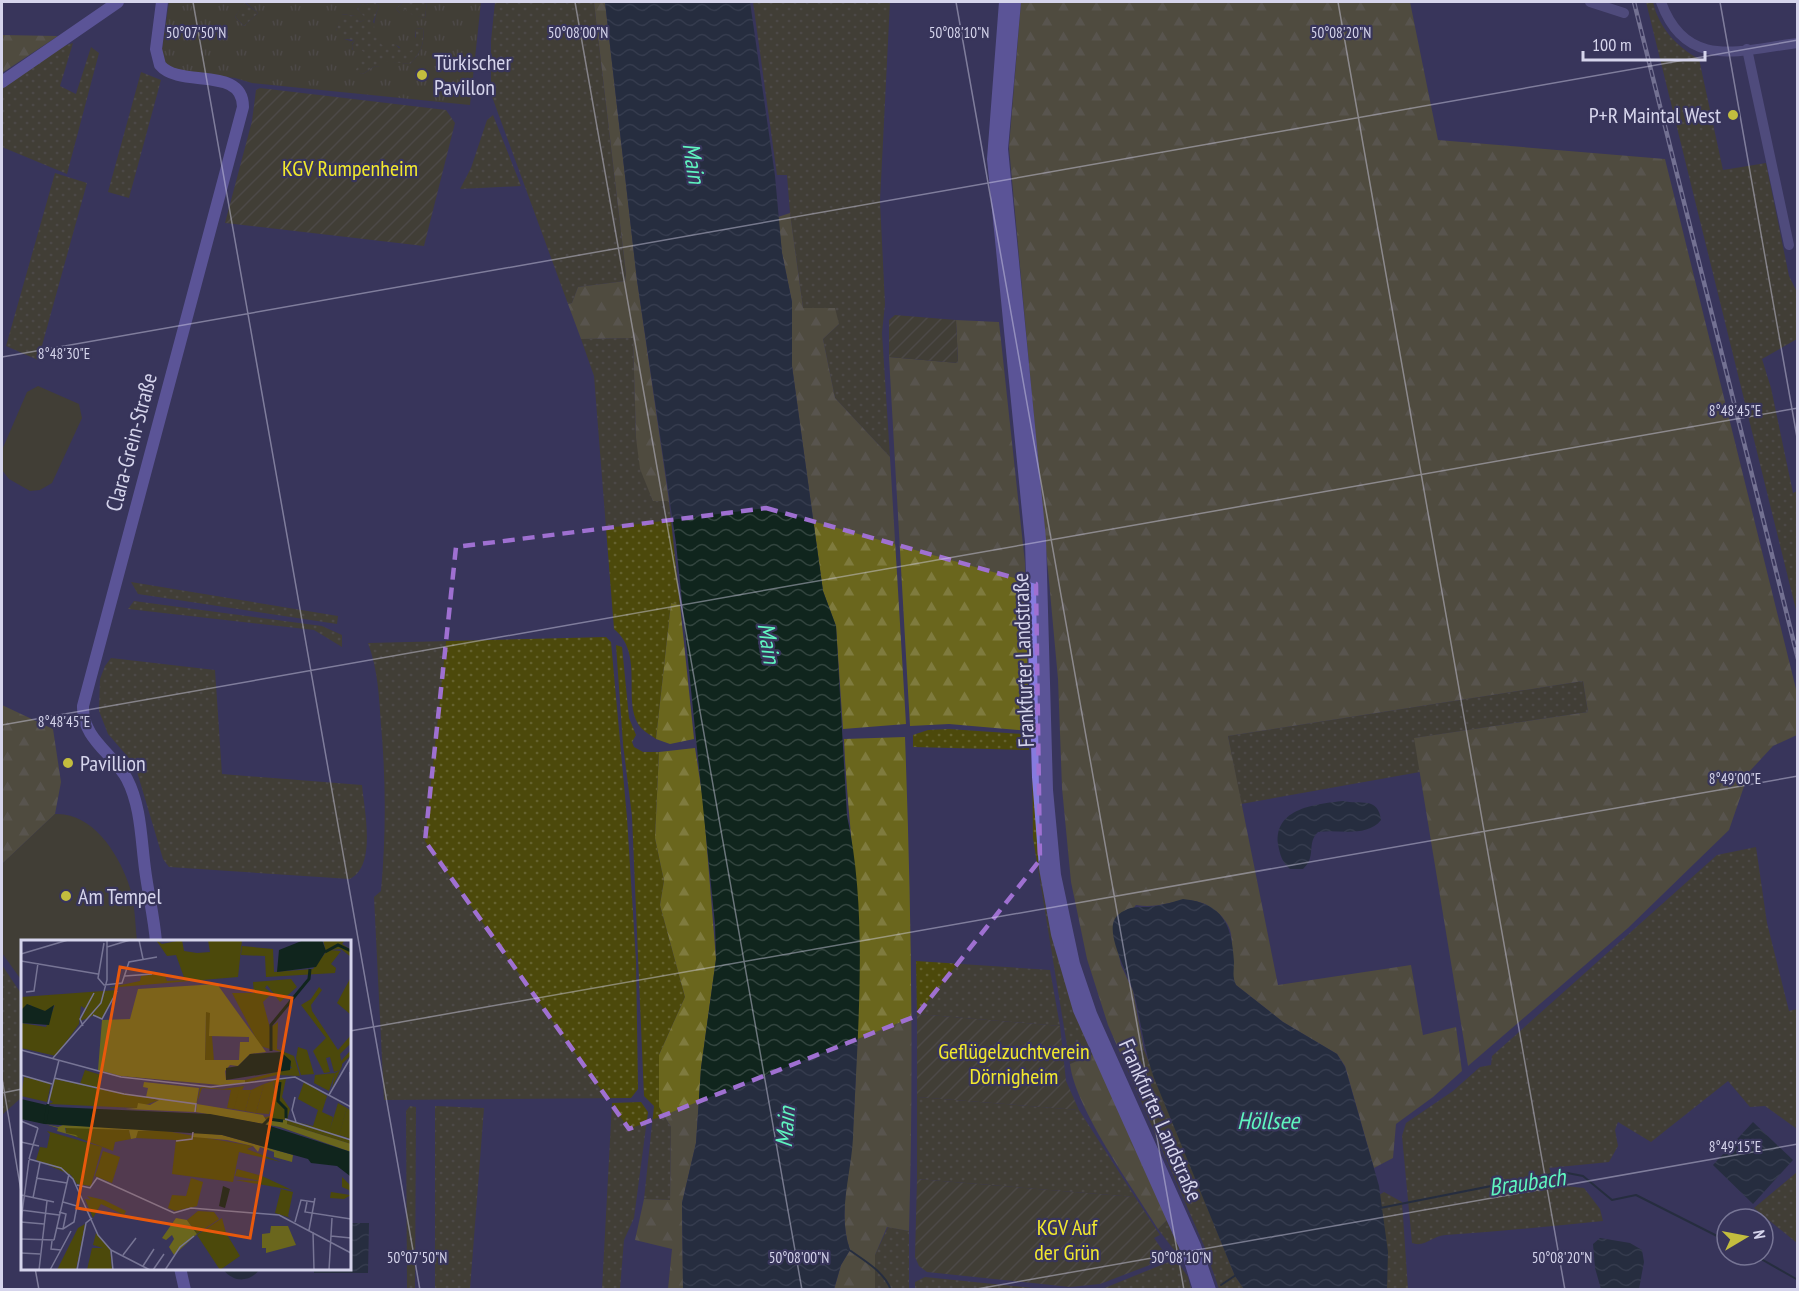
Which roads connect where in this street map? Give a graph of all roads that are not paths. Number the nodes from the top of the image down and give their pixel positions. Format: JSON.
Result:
{"nodes":[{"id":1,"x":118,"y":2,"type":"edge"},
{"id":2,"x":162,"y":2,"type":"edge"},
{"id":3,"x":1005,"y":2,"type":"edge"},
{"id":4,"x":1015,"y":2,"type":"edge"},
{"id":5,"x":1590,"y":2,"type":"edge"},
{"id":6,"x":1661,"y":2,"type":"edge"},
{"id":7,"x":1624,"y":13,"type":"dead end"},
{"id":8,"x":1797,"y":43,"type":"edge"},
{"id":9,"x":1747,"y":49,"type":"junction"},
{"id":10,"x":2,"y":82,"type":"edge"},
{"id":11,"x":1789,"y":245,"type":"dead end"},
{"id":12,"x":156,"y":940,"type":"edge"},
{"id":13,"x":180,"y":1270,"type":"edge"},
{"id":14,"x":185,"y":1290,"type":"edge"},
{"id":15,"x":1199,"y":1290,"type":"edge"},
{"id":16,"x":1210,"y":1290,"type":"edge"}],
"edges":[{"from":1,"to":10,"type":"main road"},
{"from":2,"to":12,"type":"main road","name":"Clara-Grein-Straße"},
{"from":3,"to":15,"type":"main road","name":"Frankfurter Landstraße"},
{"from":4,"to":16,"type":"main road","name":"Frankfurter Landstraße"},
{"from":5,"to":7,"type":"street"},
{"from":6,"to":9,"type":"street"},
{"from":8,"to":9,"type":"street"},
{"from":9,"to":11,"type":"street"},
{"from":13,"to":14,"type":"main road"}]}
